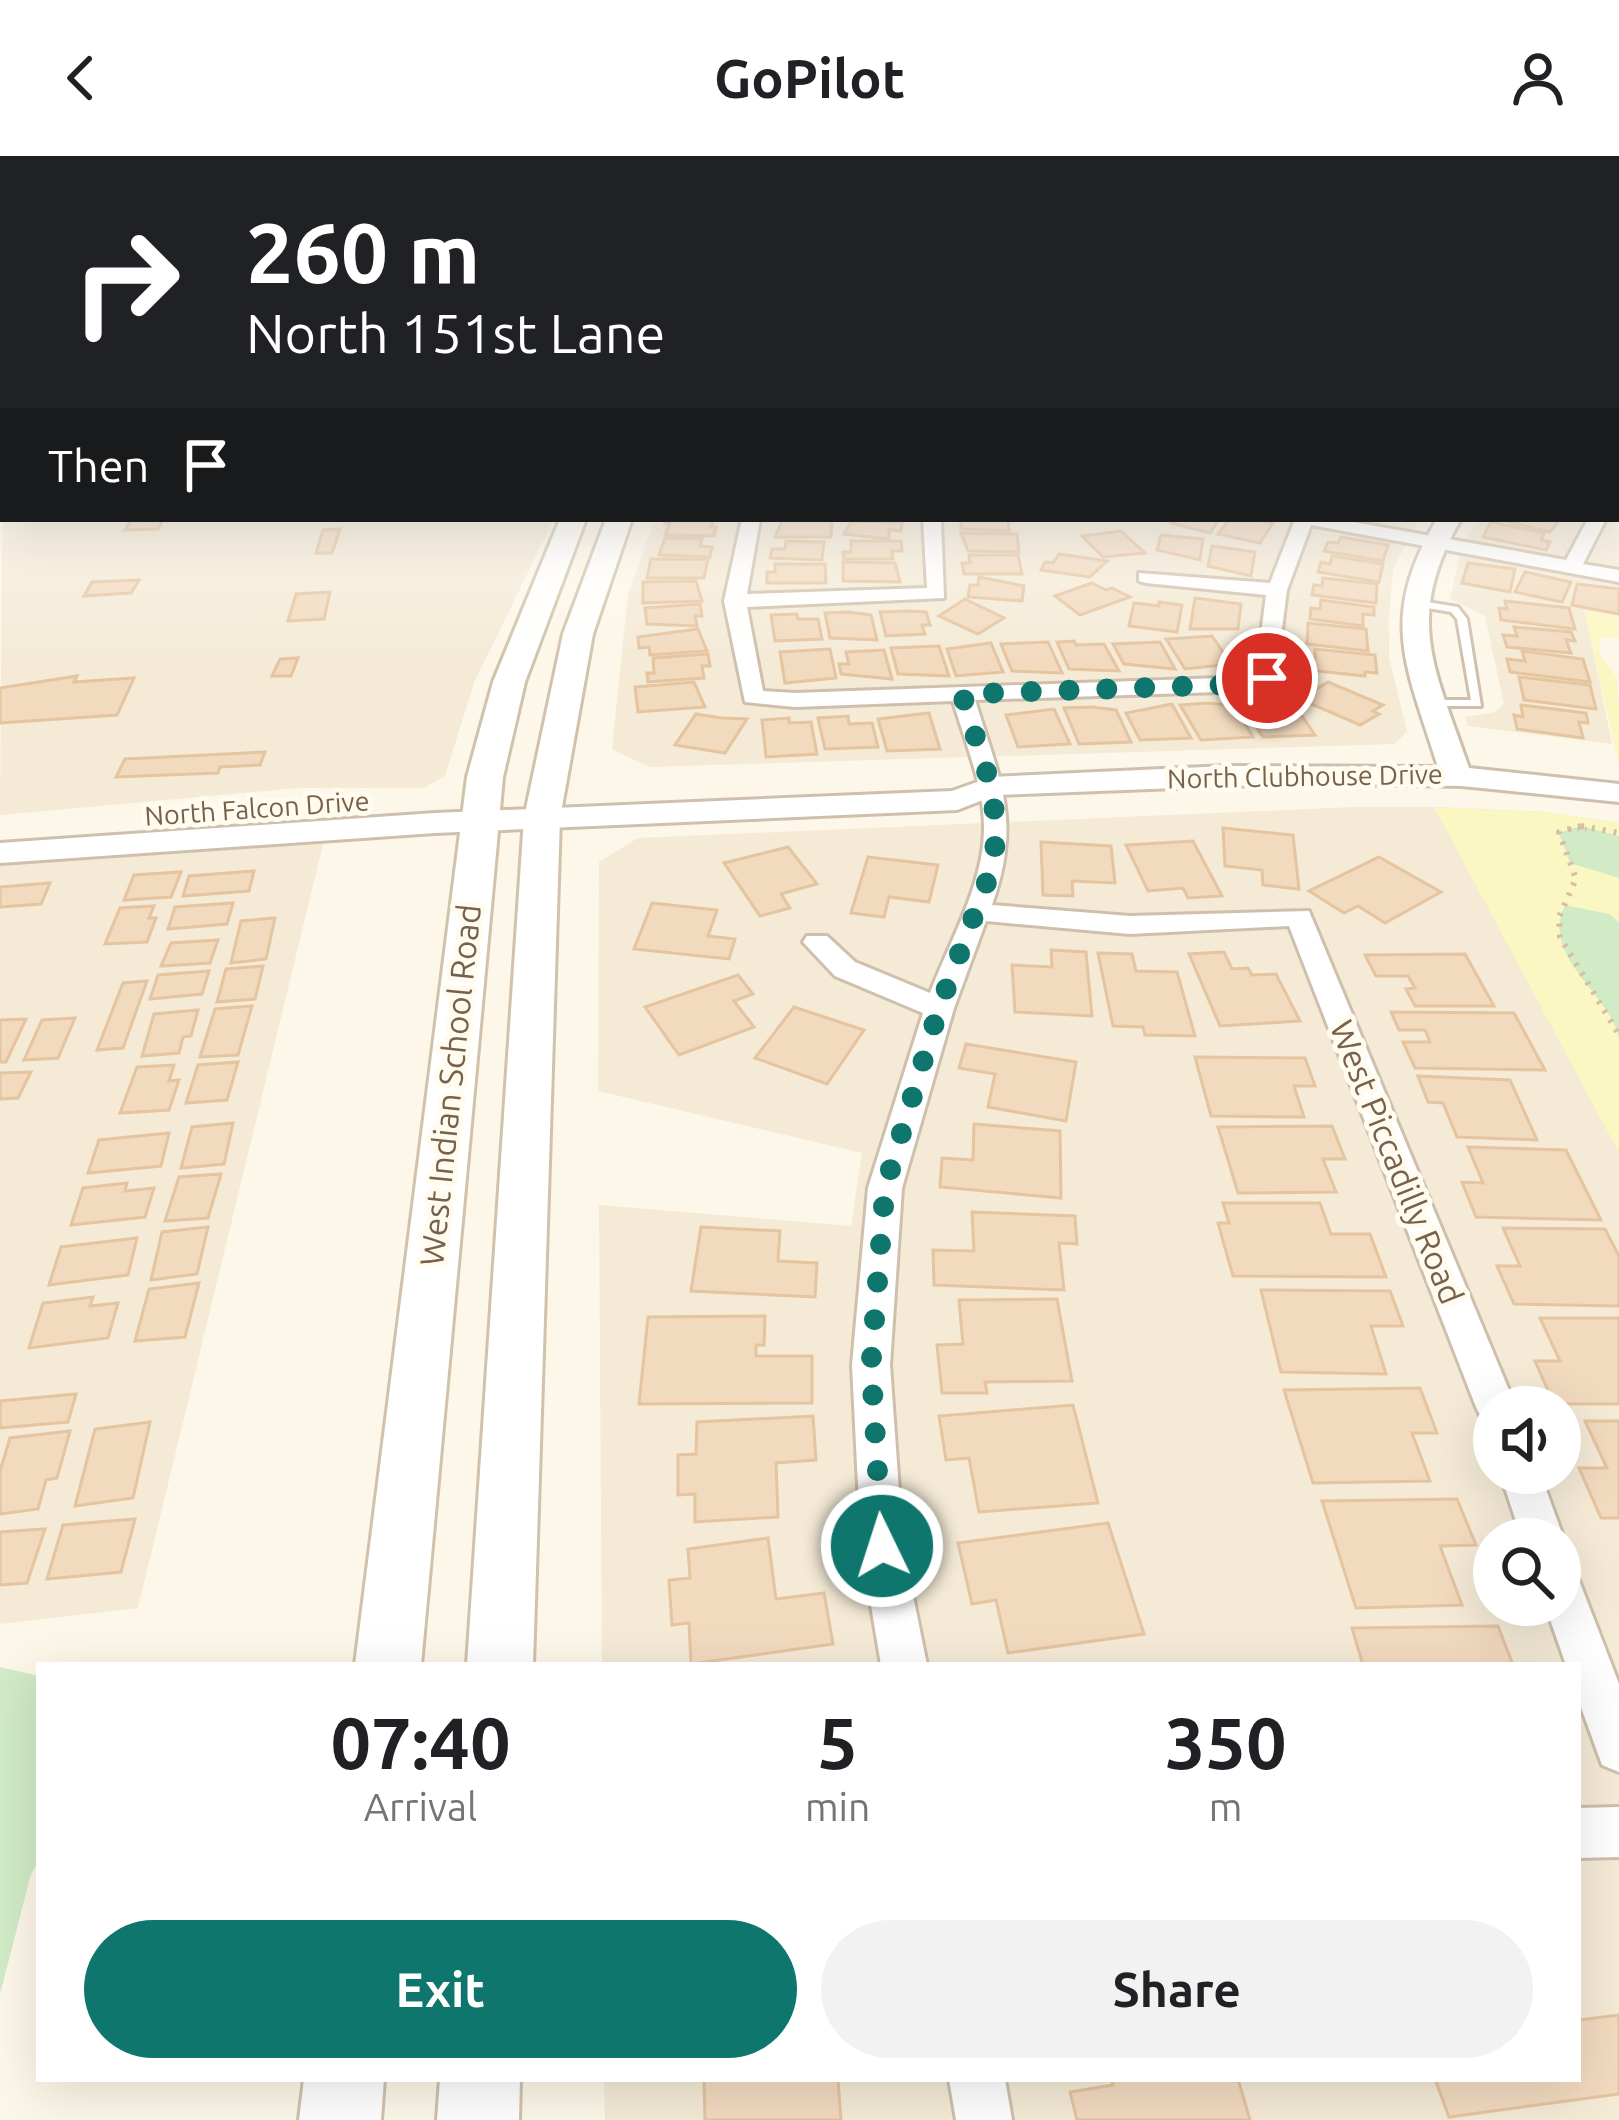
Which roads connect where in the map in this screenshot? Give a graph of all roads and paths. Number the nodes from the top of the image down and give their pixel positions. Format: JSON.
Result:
{"nodes":[{"id":1,"x":572,"y":522,"type":"edge"},
{"id":2,"x":618,"y":522,"type":"edge"},
{"id":3,"x":750,"y":522,"type":"edge"},
{"id":4,"x":932,"y":522,"type":"edge"},
{"id":5,"x":1304,"y":522,"type":"edge"},
{"id":6,"x":1343,"y":522,"type":"edge"},
{"id":7,"x":1595,"y":522,"type":"edge"},
{"id":8,"x":1443,"y":530,"type":"edge"},
{"id":9,"x":1572,"y":567,"type":"junction"},
{"id":10,"x":1619,"y":576,"type":"edge"},
{"id":11,"x":1146,"y":577,"type":"dead end"},
{"id":12,"x":1276,"y":590,"type":"junction"},
{"id":13,"x":734,"y":601,"type":"junction"},
{"id":14,"x":1414,"y":603,"type":"junction"},
{"id":15,"x":962,"y":694,"type":"junction"},
{"id":16,"x":1428,"y":703,"type":"junction"},
{"id":17,"x":1456,"y":775,"type":"junction"},
{"id":18,"x":991,"y":786,"type":"junction"},
{"id":19,"x":1619,"y":793,"type":"edge"},
{"id":20,"x":513,"y":807,"type":"junction"},
{"id":21,"x":0,"y":827,"type":"edge"},
{"id":22,"x":1619,"y":833,"type":"edge"},
{"id":23,"x":0,"y":853,"type":"edge"},
{"id":24,"x":978,"y":912,"type":"junction"},
{"id":25,"x":817,"y":943,"type":"dead end"},
{"id":26,"x":939,"y":1008,"type":"junction"},
{"id":27,"x":1619,"y":1035,"type":"edge"},
{"id":28,"x":1488,"y":1386,"type":"edge"},
{"id":29,"x":1575,"y":1626,"type":"edge"},
{"id":30,"x":388,"y":1662,"type":"edge"},
{"id":31,"x":500,"y":1662,"type":"edge"},
{"id":32,"x":903,"y":1662,"type":"edge"},
{"id":33,"x":1619,"y":1748,"type":"edge"},
{"id":34,"x":1619,"y":1832,"type":"edge"},
{"id":35,"x":1581,"y":1833,"type":"edge"},
{"id":36,"x":344,"y":2082,"type":"edge"},
{"id":37,"x":480,"y":2082,"type":"edge"},
{"id":38,"x":978,"y":2082,"type":"edge"},
{"id":39,"x":340,"y":2120,"type":"edge"},
{"id":40,"x":478,"y":2120,"type":"edge"},
{"id":41,"x":984,"y":2120,"type":"edge"}],
"edges":[{"from":1,"to":20,"type":"main road","name":"West Indian School Road"},
{"from":2,"to":20,"type":"main road","name":"West Indian School Road"},
{"from":3,"to":13,"type":"street"},
{"from":4,"to":13,"type":"street"},
{"from":5,"to":12,"type":"street"},
{"from":6,"to":8,"type":"street"},
{"from":7,"to":9,"type":"street"},
{"from":8,"to":9,"type":"street"},
{"from":8,"to":14,"type":"street"},
{"from":9,"to":10,"type":"street"},
{"from":11,"to":12,"type":"street"},
{"from":12,"to":15,"type":"street"},
{"from":13,"to":15,"type":"street"},
{"from":14,"to":16,"type":"street"},
{"from":14,"to":16,"type":"lane"},
{"from":15,"to":18,"type":"street"},
{"from":16,"to":17,"type":"street"},
{"from":17,"to":18,"type":"street","name":"North Clubhouse Drive"},
{"from":17,"to":19,"type":"street","name":"North Clubhouse Drive"},
{"from":18,"to":20,"type":"street","name":"North Clubhouse Drive"},
{"from":18,"to":24,"type":"street"},
{"from":20,"to":21,"type":"street","name":"North Falcon Drive"},
{"from":20,"to":23,"type":"street","name":"North Falcon Drive"},
{"from":20,"to":30,"type":"main road","name":"West Indian School Road"},
{"from":20,"to":31,"type":"main road","name":"West Indian School Road"},
{"from":22,"to":27,"type":"path"},
{"from":24,"to":26,"type":"street"},
{"from":24,"to":28,"type":"street","name":"West Piccadilly Road"},
{"from":25,"to":26,"type":"street"},
{"from":26,"to":32,"type":"street"},
{"from":29,"to":33,"type":"street"},
{"from":34,"to":35,"type":"street"},
{"from":36,"to":39,"type":"main road"},
{"from":37,"to":40,"type":"main road"},
{"from":38,"to":41,"type":"street"}]}
